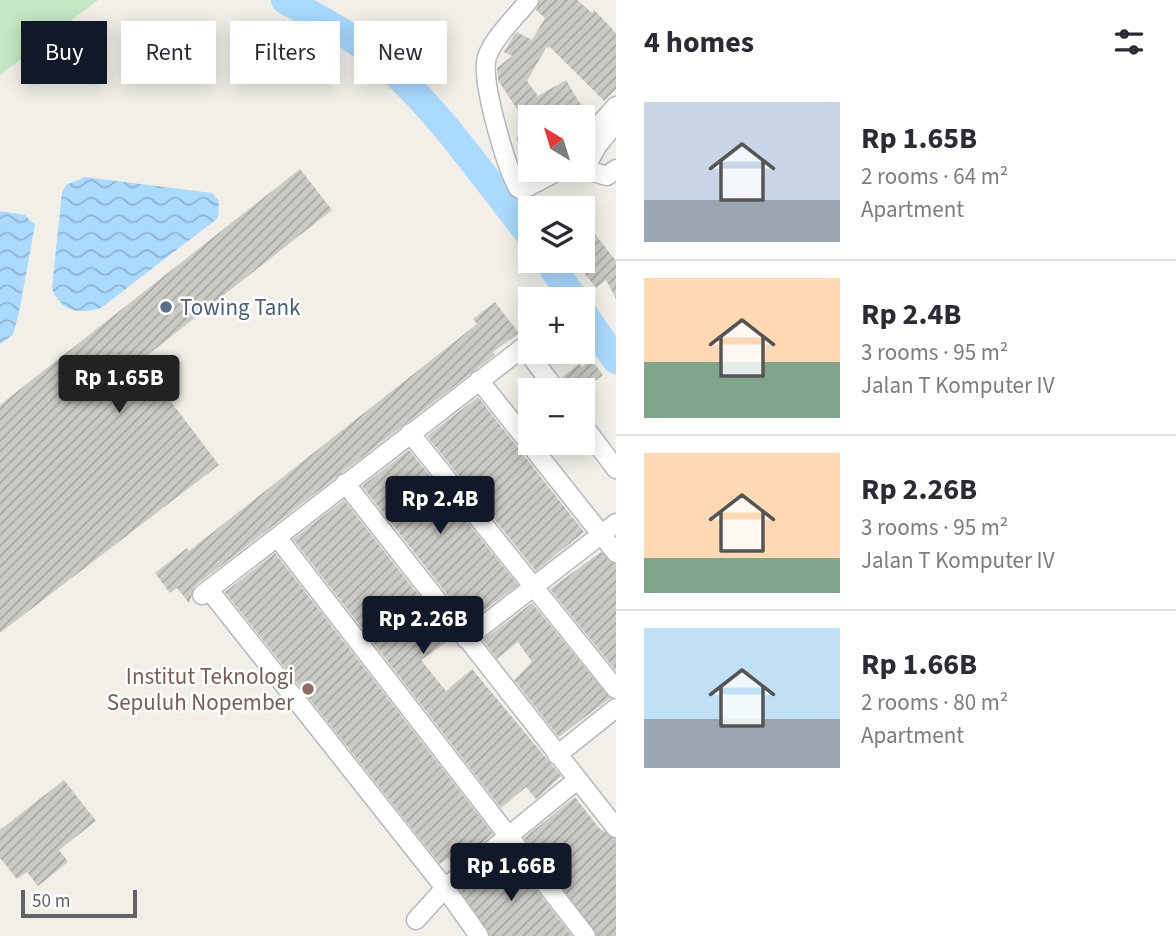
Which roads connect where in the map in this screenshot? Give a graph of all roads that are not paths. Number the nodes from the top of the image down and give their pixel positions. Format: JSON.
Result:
{"nodes":[{"id":1,"x":529,"y":0,"type":"edge"},
{"id":2,"x":616,"y":106,"type":"edge"},
{"id":3,"x":616,"y":124,"type":"edge"},
{"id":4,"x":595,"y":130,"type":"edge"},
{"id":5,"x":595,"y":150,"type":"edge"},
{"id":6,"x":616,"y":169,"type":"edge"},
{"id":7,"x":595,"y":172,"type":"edge"},
{"id":8,"x":537,"y":182,"type":"edge"},
{"id":9,"x":518,"y":351,"type":"edge"},
{"id":10,"x":479,"y":380,"type":"junction"},
{"id":11,"x":411,"y":433,"type":"junction"},
{"id":12,"x":595,"y":441,"type":"edge"},
{"id":13,"x":616,"y":469,"type":"edge"},
{"id":14,"x":345,"y":483,"type":"junction"},
{"id":15,"x":609,"y":528,"type":"edge"},
{"id":16,"x":277,"y":537,"type":"junction"},
{"id":17,"x":616,"y":553,"type":"edge"},
{"id":18,"x":532,"y":586,"type":"junction"},
{"id":19,"x":466,"y":639,"type":"junction"},
{"id":20,"x":616,"y":689,"type":"edge"},
{"id":21,"x":616,"y":708,"type":"edge"},
{"id":22,"x":557,"y":755,"type":"junction"},
{"id":23,"x":578,"y":780,"type":"junction"},
{"id":24,"x":610,"y":807,"type":"edge"},
{"id":25,"x":616,"y":828,"type":"edge"},
{"id":26,"x":509,"y":837,"type":"junction"},
{"id":27,"x":445,"y":888,"type":"junction"},
{"id":28,"x":416,"y":920,"type":"dead end"},
{"id":29,"x":479,"y":936,"type":"edge"},
{"id":30,"x":586,"y":936,"type":"edge"}],
"edges":[{"from":1,"to":8,"type":"street"},
{"from":2,"to":4,"type":"street"},
{"from":3,"to":5,"type":"street"},
{"from":6,"to":7,"type":"street"},
{"from":9,"to":10,"type":"street"},
{"from":10,"to":11,"type":"street"},
{"from":10,"to":15,"type":"street"},
{"from":11,"to":14,"type":"street"},
{"from":11,"to":18,"type":"street"},
{"from":12,"to":13,"type":"street"},
{"from":14,"to":16,"type":"street"},
{"from":14,"to":19,"type":"street"},
{"from":15,"to":17,"type":"street"},
{"from":15,"to":18,"type":"street"},
{"from":16,"to":26,"type":"street"},
{"from":16,"to":27,"type":"street"},
{"from":18,"to":19,"type":"street"},
{"from":18,"to":20,"type":"street"},
{"from":19,"to":22,"type":"street"},
{"from":21,"to":22,"type":"street"},
{"from":22,"to":23,"type":"street"},
{"from":23,"to":24,"type":"street"},
{"from":23,"to":26,"type":"street"},
{"from":24,"to":25,"type":"street"},
{"from":26,"to":27,"type":"street"},
{"from":26,"to":30,"type":"street"},
{"from":27,"to":28,"type":"street"},
{"from":27,"to":29,"type":"street"}]}
